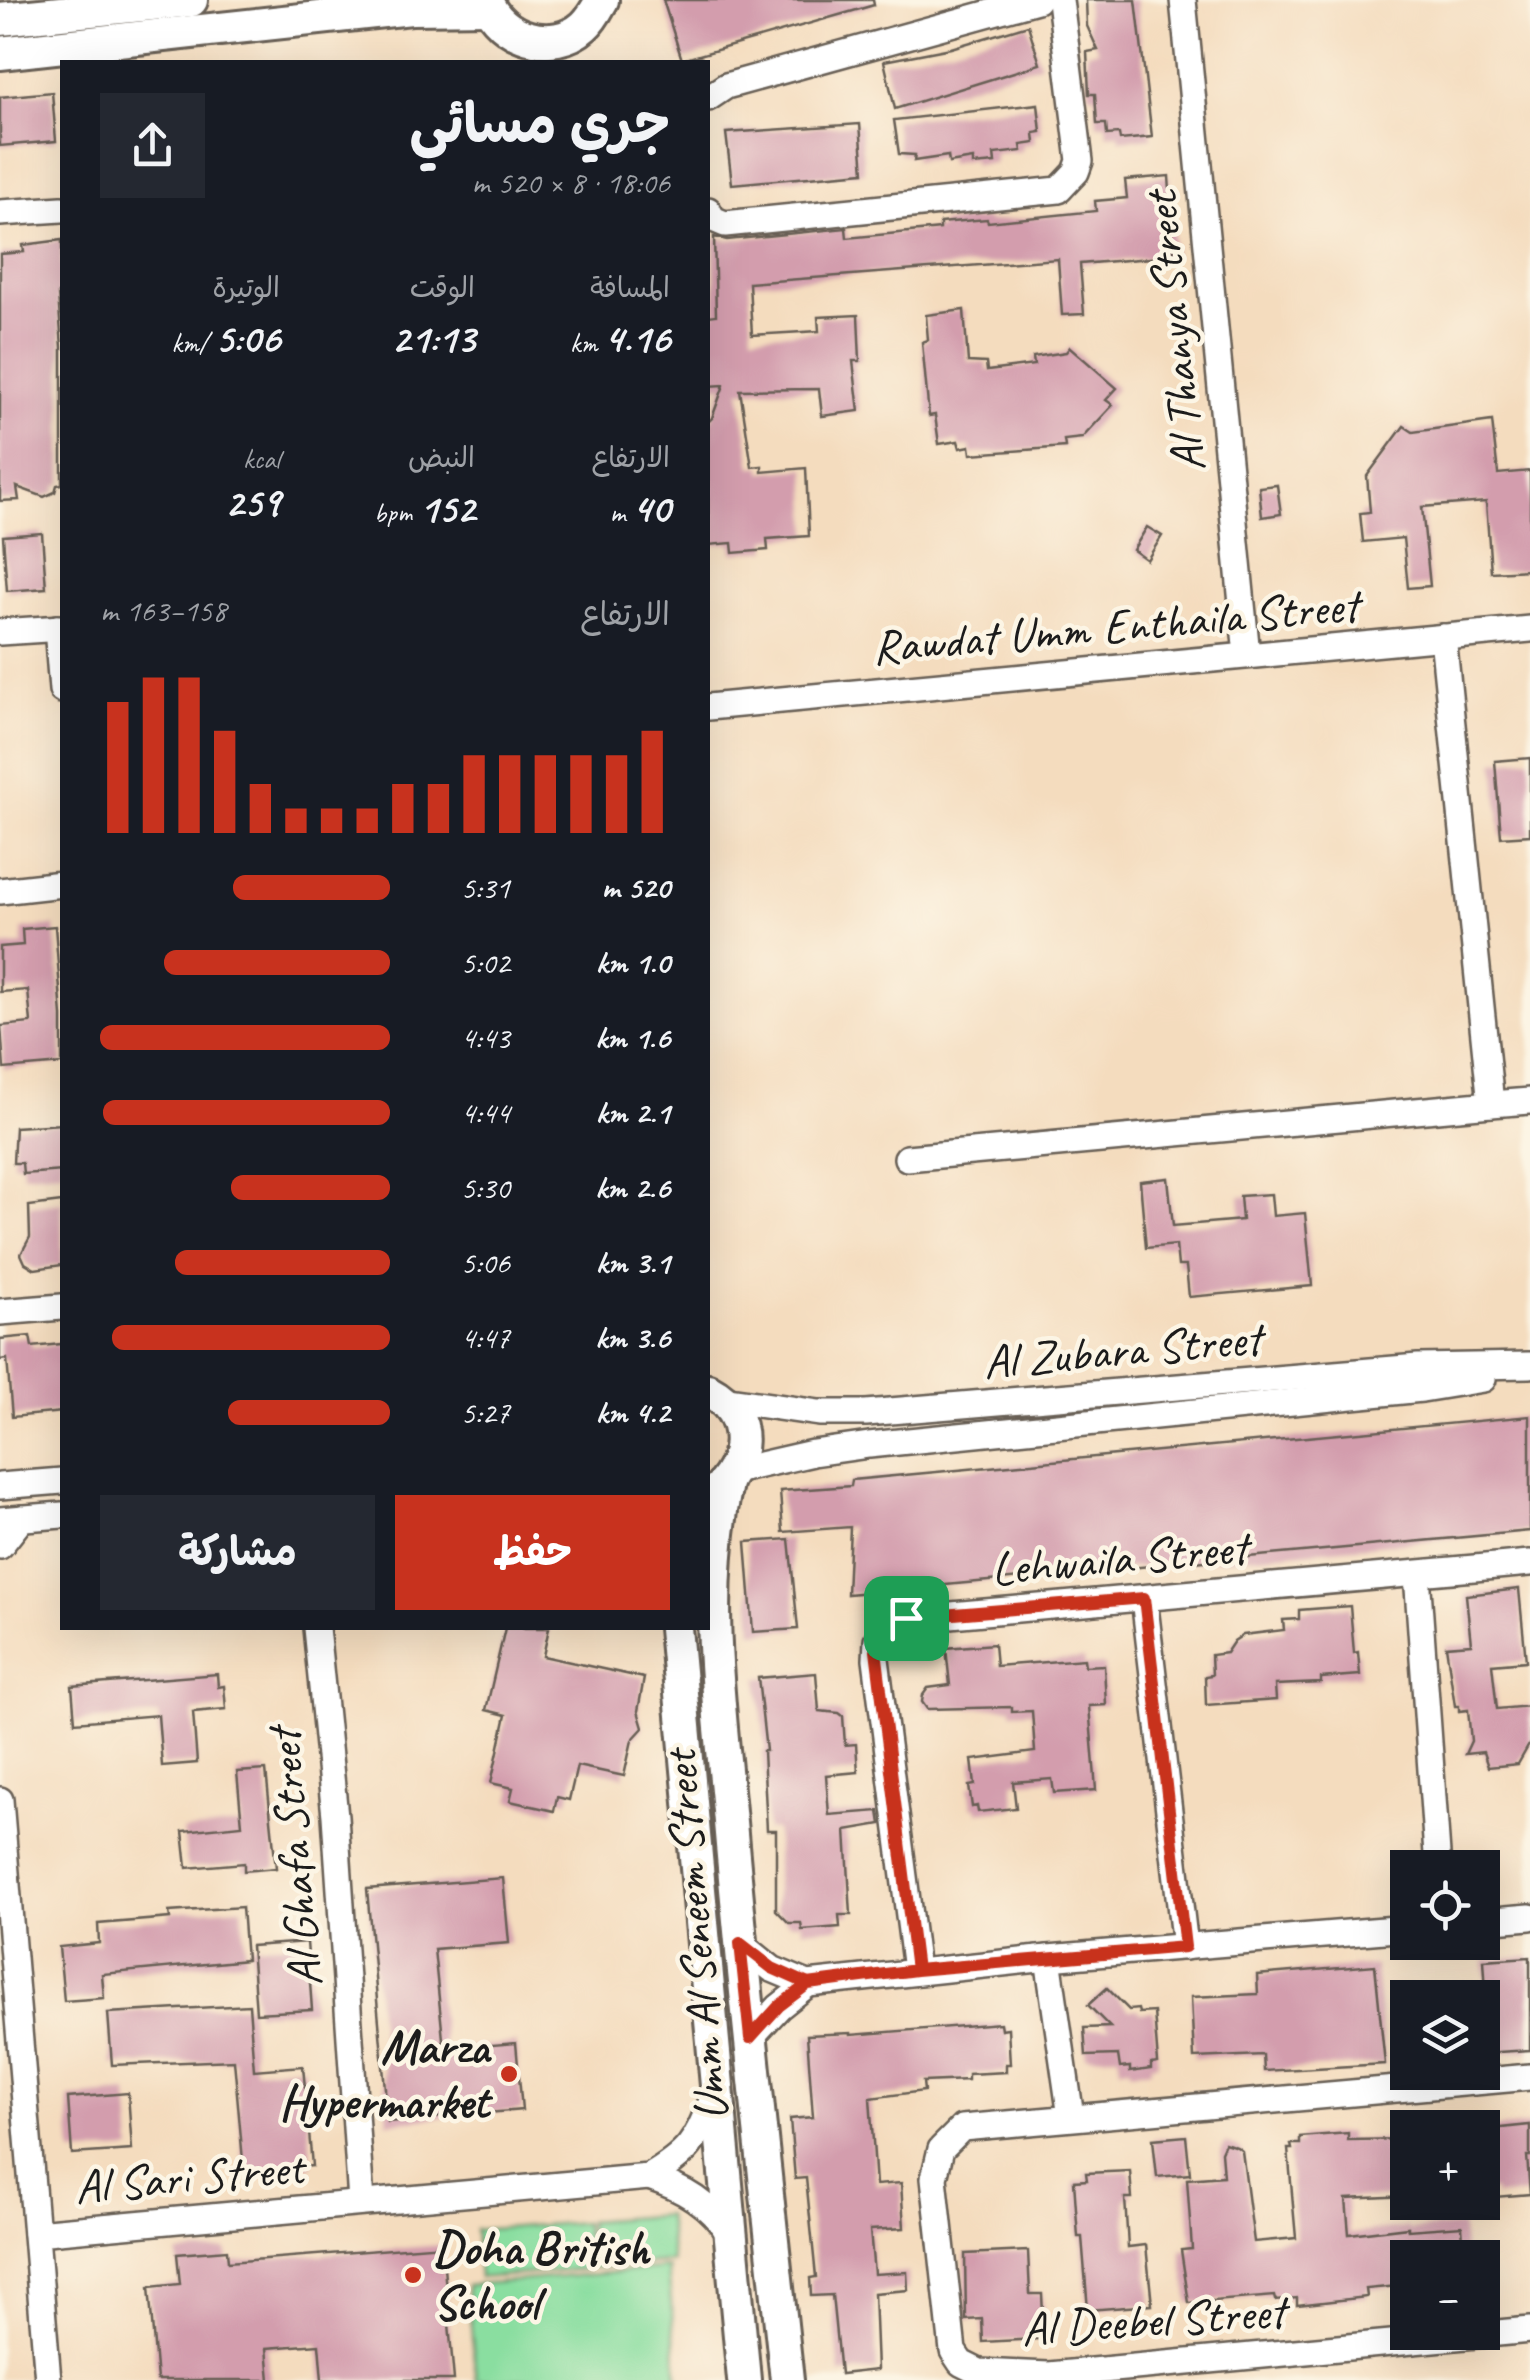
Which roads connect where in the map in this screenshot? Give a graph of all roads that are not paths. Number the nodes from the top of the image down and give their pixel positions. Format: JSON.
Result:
{"nodes":[{"id":1,"x":190,"y":0,"type":"edge"},
{"id":2,"x":602,"y":0,"type":"edge"},
{"id":3,"x":1038,"y":0,"type":"edge"},
{"id":4,"x":1060,"y":0,"type":"edge"},
{"id":5,"x":1183,"y":0,"type":"edge"},
{"id":6,"x":494,"y":12,"type":"edge"},
{"id":7,"x":0,"y":19,"type":"edge"},
{"id":8,"x":582,"y":28,"type":"junction"},
{"id":9,"x":0,"y":53,"type":"edge"},
{"id":10,"x":522,"y":60,"type":"edge"},
{"id":11,"x":576,"y":60,"type":"edge"},
{"id":12,"x":710,"y":97,"type":"edge"},
{"id":13,"x":60,"y":208,"type":"edge"},
{"id":14,"x":0,"y":213,"type":"edge"},
{"id":15,"x":710,"y":214,"type":"edge"},
{"id":16,"x":60,"y":628,"type":"edge"},
{"id":17,"x":1530,"y":630,"type":"edge"},
{"id":18,"x":0,"y":632,"type":"edge"},
{"id":19,"x":1443,"y":638,"type":"junction"},
{"id":20,"x":1247,"y":655,"type":"junction"},
{"id":21,"x":710,"y":707,"type":"edge"},
{"id":22,"x":60,"y":884,"type":"edge"},
{"id":23,"x":0,"y":890,"type":"edge"},
{"id":24,"x":1530,"y":1101,"type":"edge"},
{"id":25,"x":1490,"y":1104,"type":"junction"},
{"id":26,"x":907,"y":1158,"type":"dead end"},
{"id":27,"x":60,"y":1307,"type":"edge"},
{"id":28,"x":0,"y":1312,"type":"edge"},
{"id":29,"x":1530,"y":1368,"type":"edge"},
{"id":30,"x":712,"y":1390,"type":"edge"},
{"id":31,"x":60,"y":1481,"type":"edge"},
{"id":32,"x":723,"y":1484,"type":"edge"},
{"id":33,"x":0,"y":1486,"type":"edge"},
{"id":34,"x":60,"y":1515,"type":"edge"},
{"id":35,"x":11,"y":1519,"type":"edge"},
{"id":36,"x":0,"y":1546,"type":"edge"},
{"id":37,"x":1530,"y":1563,"type":"edge"},
{"id":38,"x":1417,"y":1574,"type":"junction"},
{"id":39,"x":1144,"y":1598,"type":"junction"},
{"id":40,"x":316,"y":1630,"type":"edge"},
{"id":41,"x":675,"y":1630,"type":"edge"},
{"id":42,"x":0,"y":1800,"type":"edge"},
{"id":43,"x":1437,"y":1850,"type":"edge"},
{"id":44,"x":1530,"y":1917,"type":"edge"},
{"id":45,"x":1500,"y":1920,"type":"edge"},
{"id":46,"x":1390,"y":1930,"type":"edge"},
{"id":47,"x":740,"y":1943,"type":"junction"},
{"id":48,"x":1185,"y":1947,"type":"junction"},
{"id":49,"x":1048,"y":1958,"type":"junction"},
{"id":50,"x":916,"y":1970,"type":"junction"},
{"id":51,"x":808,"y":1984,"type":"junction"},
{"id":52,"x":750,"y":2038,"type":"junction"},
{"id":53,"x":1530,"y":2077,"type":"edge"},
{"id":54,"x":716,"y":2090,"type":"junction"},
{"id":55,"x":12,"y":2097,"type":"edge"},
{"id":56,"x":1071,"y":2117,"type":"junction"},
{"id":57,"x":649,"y":2177,"type":"junction"},
{"id":58,"x":361,"y":2202,"type":"junction"},
{"id":59,"x":36,"y":2233,"type":"junction"},
{"id":60,"x":730,"y":2235,"type":"junction"},
{"id":61,"x":1530,"y":2330,"type":"edge"},
{"id":62,"x":48,"y":2380,"type":"edge"},
{"id":63,"x":744,"y":2380,"type":"edge"},
{"id":64,"x":787,"y":2380,"type":"edge"}],
"edges":[{"from":1,"to":7,"type":"main road"},
{"from":2,"to":8,"type":"main road"},
{"from":3,"to":12,"type":"street"},
{"from":4,"to":15,"type":"street"},
{"from":5,"to":20,"type":"street","name":"Al Thanya Street"},
{"from":6,"to":8,"type":"main road"},
{"from":6,"to":9,"type":"main road"},
{"from":6,"to":10,"type":"main road"},
{"from":8,"to":11,"type":"main road"},
{"from":13,"to":14,"type":"street"},
{"from":16,"to":18,"type":"street"},
{"from":17,"to":19,"type":"street","name":"Rawdat Umm Enthaila Street"},
{"from":19,"to":20,"type":"street","name":"Rawdat Umm Enthaila Street"},
{"from":19,"to":25,"type":"street"},
{"from":20,"to":21,"type":"street","name":"Rawdat Umm Enthaila Street"},
{"from":22,"to":23,"type":"street"},
{"from":24,"to":25,"type":"street"},
{"from":25,"to":26,"type":"street"},
{"from":27,"to":28,"type":"street"},
{"from":29,"to":30,"type":"street","name":"Al Zubara Street"},
{"from":29,"to":32,"type":"street","name":"Al Zubara Street"},
{"from":30,"to":32,"type":"main road","name":"Umm Al Seneem Street"},
{"from":31,"to":33,"type":"street"},
{"from":32,"to":47,"type":"main road","name":"Umm Al Seneem Street"},
{"from":34,"to":35,"type":"street"},
{"from":35,"to":36,"type":"street"},
{"from":37,"to":38,"type":"street","name":"Lehwaila Street"},
{"from":38,"to":39,"type":"street","name":"Lehwaila Street"},
{"from":38,"to":43,"type":"street"},
{"from":39,"to":48,"type":"street"},
{"from":39,"to":50,"type":"street","name":"Lehwaila Street"},
{"from":40,"to":58,"type":"street","name":"Al Ghafa Street"},
{"from":41,"to":54,"type":"main road","name":"Umm Al Seneem Street"},
{"from":42,"to":55,"type":"street"},
{"from":44,"to":45,"type":"street"},
{"from":46,"to":48,"type":"street"},
{"from":47,"to":51,"type":"street"},
{"from":47,"to":52,"type":"main road","name":"Umm Al Seneem Street"},
{"from":48,"to":49,"type":"street"},
{"from":49,"to":50,"type":"street"},
{"from":49,"to":56,"type":"street"},
{"from":50,"to":51,"type":"street"},
{"from":51,"to":52,"type":"street"},
{"from":52,"to":64,"type":"main road","name":"Umm Al Seneem Street"},
{"from":53,"to":56,"type":"street","name":"Al Deebel Street"},
{"from":54,"to":57,"type":"street"},
{"from":54,"to":60,"type":"main road","name":"Umm Al Seneem Street"},
{"from":55,"to":59,"type":"street"},
{"from":56,"to":61,"type":"street","name":"Al Deebel Street"},
{"from":57,"to":58,"type":"street","name":"Al Sari Street"},
{"from":57,"to":60,"type":"street","name":"Al Sari Street"},
{"from":58,"to":59,"type":"street","name":"Al Sari Street"},
{"from":59,"to":62,"type":"street"},
{"from":60,"to":63,"type":"main road","name":"Umm Al Seneem Street"}]}
